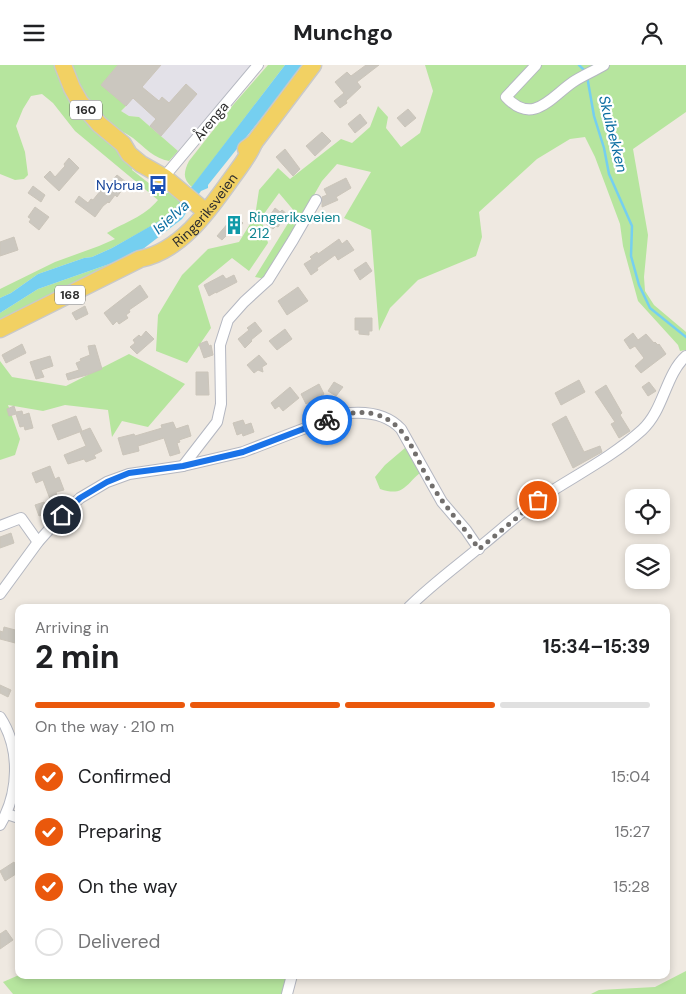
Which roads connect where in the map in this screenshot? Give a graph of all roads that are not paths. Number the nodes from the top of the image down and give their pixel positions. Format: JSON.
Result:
{"nodes":[{"id":1,"x":63,"y":65,"type":"edge"},
{"id":2,"x":258,"y":65,"type":"edge"},
{"id":3,"x":313,"y":65,"type":"edge"},
{"id":4,"x":536,"y":65,"type":"edge"},
{"id":5,"x":604,"y":65,"type":"edge"},
{"id":6,"x":164,"y":177,"type":"junction"},
{"id":7,"x":316,"y":200,"type":"dead end"},
{"id":8,"x":201,"y":207,"type":"junction"},
{"id":9,"x":0,"y":329,"type":"edge"},
{"id":10,"x":686,"y":356,"type":"edge"},
{"id":11,"x":183,"y":466,"type":"junction"},
{"id":12,"x":0,"y":526,"type":"edge"},
{"id":13,"x":38,"y":542,"type":"junction"},
{"id":14,"x":479,"y":549,"type":"junction"},
{"id":15,"x":0,"y":594,"type":"edge"},
{"id":16,"x":411,"y":604,"type":"edge"},
{"id":17,"x":0,"y":717,"type":"edge"},
{"id":18,"x":7,"y":814,"type":"junction"},
{"id":19,"x":15,"y":817,"type":"edge"},
{"id":20,"x":0,"y":825,"type":"edge"},
{"id":21,"x":291,"y":979,"type":"edge"},
{"id":22,"x":287,"y":994,"type":"edge"}],
"edges":[{"from":1,"to":6,"type":"main road","number":"160"},
{"from":2,"to":6,"type":"street","name":"Årenga"},
{"from":3,"to":8,"type":"main road","name":"Ringeriksveien","number":"168"},
{"from":4,"to":5,"type":"street"},
{"from":6,"to":8,"type":"main road","number":"160"},
{"from":7,"to":11,"type":"street"},
{"from":8,"to":9,"type":"main road","name":"Ringeriksveien","number":"168"},
{"from":10,"to":14,"type":"street"},
{"from":11,"to":13,"type":"street"},
{"from":11,"to":14,"type":"street"},
{"from":12,"to":13,"type":"street"},
{"from":13,"to":15,"type":"street"},
{"from":14,"to":16,"type":"street"},
{"from":17,"to":18,"type":"street"},
{"from":18,"to":19,"type":"street"},
{"from":18,"to":20,"type":"street"},
{"from":21,"to":22,"type":"street"}]}
